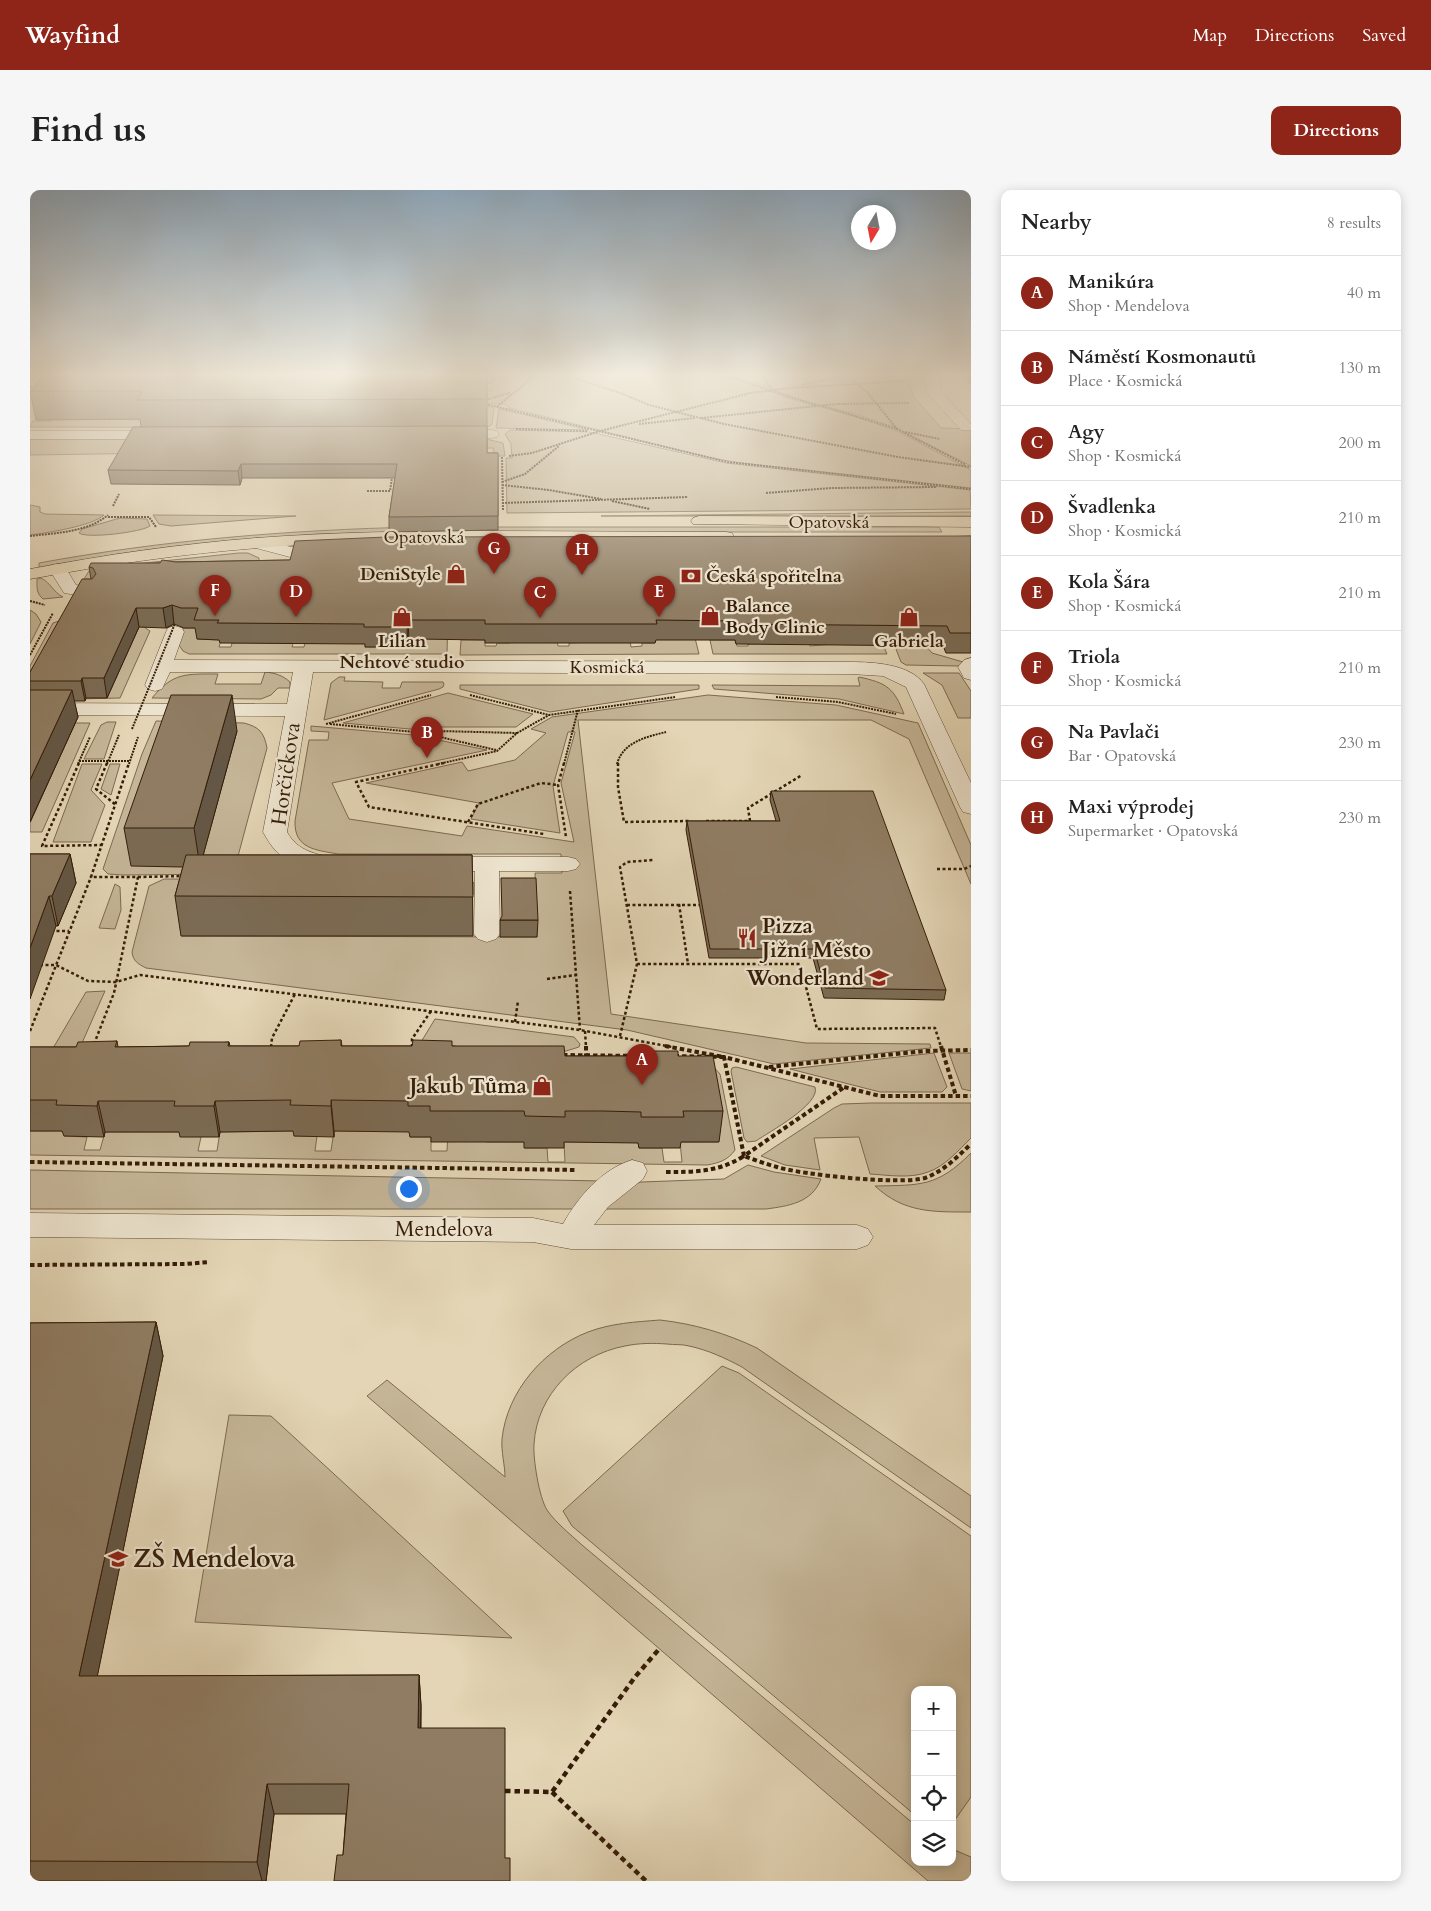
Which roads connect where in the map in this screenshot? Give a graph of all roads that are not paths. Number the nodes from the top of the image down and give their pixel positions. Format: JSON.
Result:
{"nodes":[{"id":1,"x":415,"y":520,"type":"edge"},
{"id":2,"x":971,"y":522,"type":"edge"},
{"id":3,"x":292,"y":525,"type":"dead end"},
{"id":4,"x":971,"y":537,"type":"edge"},
{"id":5,"x":258,"y":543,"type":"junction"},
{"id":6,"x":735,"y":548,"type":"edge"},
{"id":7,"x":69,"y":551,"type":"dead end"},
{"id":8,"x":58,"y":569,"type":"junction"},
{"id":9,"x":30,"y":574,"type":"edge"},
{"id":10,"x":89,"y":592,"type":"edge"},
{"id":11,"x":176,"y":626,"type":"edge"},
{"id":12,"x":971,"y":664,"type":"edge"},
{"id":13,"x":162,"y":666,"type":"junction"},
{"id":14,"x":304,"y":667,"type":"junction"},
{"id":15,"x":971,"y":674,"type":"edge"},
{"id":16,"x":155,"y":685,"type":"dead end"},
{"id":17,"x":30,"y":709,"type":"edge"},
{"id":18,"x":295,"y":710,"type":"junction"},
{"id":19,"x":971,"y":807,"type":"edge"},
{"id":20,"x":352,"y":864,"type":"edge"},
{"id":21,"x":418,"y":864,"type":"edge"},
{"id":22,"x":487,"y":864,"type":"junction"},
{"id":23,"x":568,"y":864,"type":"road end"},
{"id":24,"x":487,"y":934,"type":"dead end"},
{"id":25,"x":632,"y":1171,"type":"road end"},
{"id":26,"x":30,"y":1225,"type":"edge"},
{"id":27,"x":571,"y":1237,"type":"junction"},
{"id":28,"x":857,"y":1238,"type":"dead end"}],
"edges":[{"from":1,"to":2,"type":"main road","name":"Opatovská"},
{"from":3,"to":7,"type":"main road"},
{"from":4,"to":5,"type":"main road","name":"Opatovská"},
{"from":5,"to":6,"type":"street"},
{"from":5,"to":8,"type":"main road","name":"Opatovská"},
{"from":8,"to":9,"type":"main road","name":"Opatovská"},
{"from":8,"to":10,"type":"street"},
{"from":11,"to":13,"type":"street"},
{"from":12,"to":15,"type":"street"},
{"from":13,"to":14,"type":"street","name":"Kosmická"},
{"from":13,"to":16,"type":"street"},
{"from":14,"to":18,"type":"street","name":"Horčičkova"},
{"from":14,"to":19,"type":"street","name":"Kosmická"},
{"from":17,"to":18,"type":"street","name":"Horčičkova"},
{"from":18,"to":20,"type":"street","name":"Horčičkova"},
{"from":21,"to":22,"type":"street"},
{"from":22,"to":23,"type":"street"},
{"from":22,"to":24,"type":"street"},
{"from":25,"to":27,"type":"street"},
{"from":26,"to":27,"type":"street","name":"Mendelova"},
{"from":27,"to":28,"type":"street","name":"Mendelova"}]}
